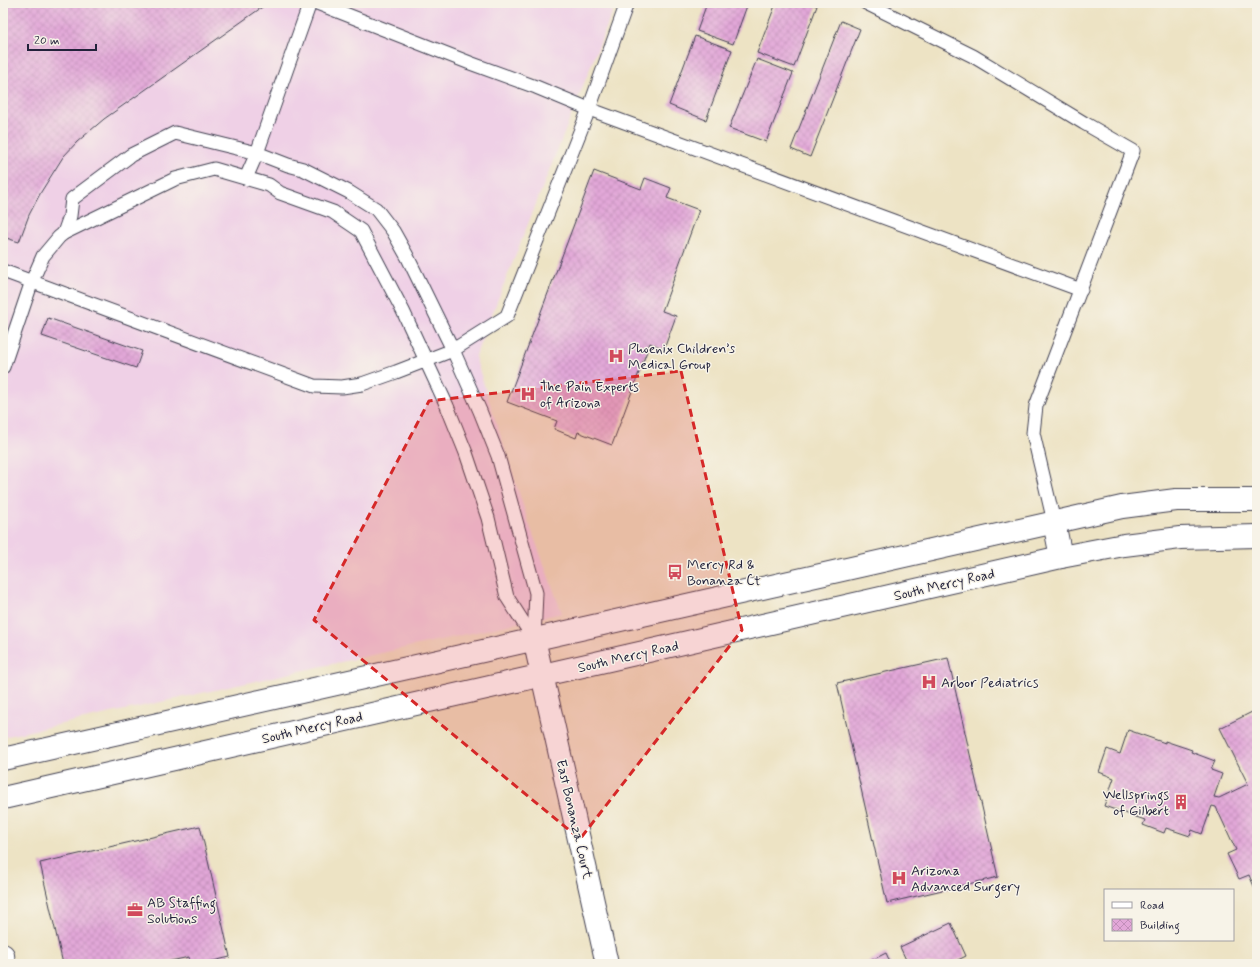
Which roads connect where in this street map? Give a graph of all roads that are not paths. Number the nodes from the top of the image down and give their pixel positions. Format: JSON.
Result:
{"nodes":[{"id":1,"x":310,"y":3,"type":"edge"},
{"id":2,"x":317,"y":3,"type":"edge"},
{"id":3,"x":627,"y":3,"type":"edge"},
{"id":4,"x":866,"y":3,"type":"edge"},
{"id":5,"x":589,"y":109,"type":"junction"},
{"id":6,"x":257,"y":153,"type":"junction"},
{"id":7,"x":246,"y":178,"type":"junction"},
{"id":8,"x":64,"y":233,"type":"junction"},
{"id":9,"x":3,"y":271,"type":"edge"},
{"id":10,"x":32,"y":281,"type":"junction"},
{"id":11,"x":1080,"y":290,"type":"junction"},
{"id":12,"x":453,"y":350,"type":"junction"},
{"id":13,"x":426,"y":361,"type":"junction"},
{"id":14,"x":3,"y":367,"type":"edge"},
{"id":15,"x":1257,"y":500,"type":"edge"},
{"id":16,"x":1054,"y":522,"type":"junction"},
{"id":17,"x":1257,"y":536,"type":"edge"},
{"id":18,"x":1061,"y":557,"type":"junction"},
{"id":19,"x":534,"y":639,"type":"junction"},
{"id":20,"x":542,"y":675,"type":"junction"},
{"id":21,"x":3,"y":759,"type":"edge"},
{"id":22,"x":3,"y":798,"type":"edge"},
{"id":23,"x":3,"y":956,"type":"edge"},
{"id":24,"x":4,"y":964,"type":"edge"},
{"id":25,"x":608,"y":964,"type":"edge"}],
"edges":[{"from":1,"to":6,"type":"lane"},
{"from":2,"to":5,"type":"lane"},
{"from":3,"to":5,"type":"lane"},
{"from":4,"to":11,"type":"lane"},
{"from":5,"to":11,"type":"lane"},
{"from":5,"to":12,"type":"lane"},
{"from":6,"to":7,"type":"lane"},
{"from":6,"to":8,"type":"lane"},
{"from":6,"to":12,"type":"lane"},
{"from":7,"to":8,"type":"lane"},
{"from":7,"to":13,"type":"lane"},
{"from":8,"to":10,"type":"lane"},
{"from":9,"to":10,"type":"lane"},
{"from":10,"to":13,"type":"lane"},
{"from":10,"to":14,"type":"lane"},
{"from":11,"to":16,"type":"lane"},
{"from":12,"to":13,"type":"lane"},
{"from":12,"to":19,"type":"lane"},
{"from":13,"to":19,"type":"lane"},
{"from":15,"to":16,"type":"main road"},
{"from":16,"to":18,"type":"main road"},
{"from":16,"to":19,"type":"main road"},
{"from":17,"to":18,"type":"main road","name":"South Mercy Road"},
{"from":18,"to":20,"type":"main road","name":"South Mercy Road"},
{"from":19,"to":20,"type":"main road","name":"East Bonanza Court"},
{"from":19,"to":21,"type":"main road"},
{"from":20,"to":22,"type":"main road","name":"South Mercy Road"},
{"from":20,"to":25,"type":"main road","name":"East Bonanza Court"},
{"from":23,"to":24,"type":"main road"}]}
